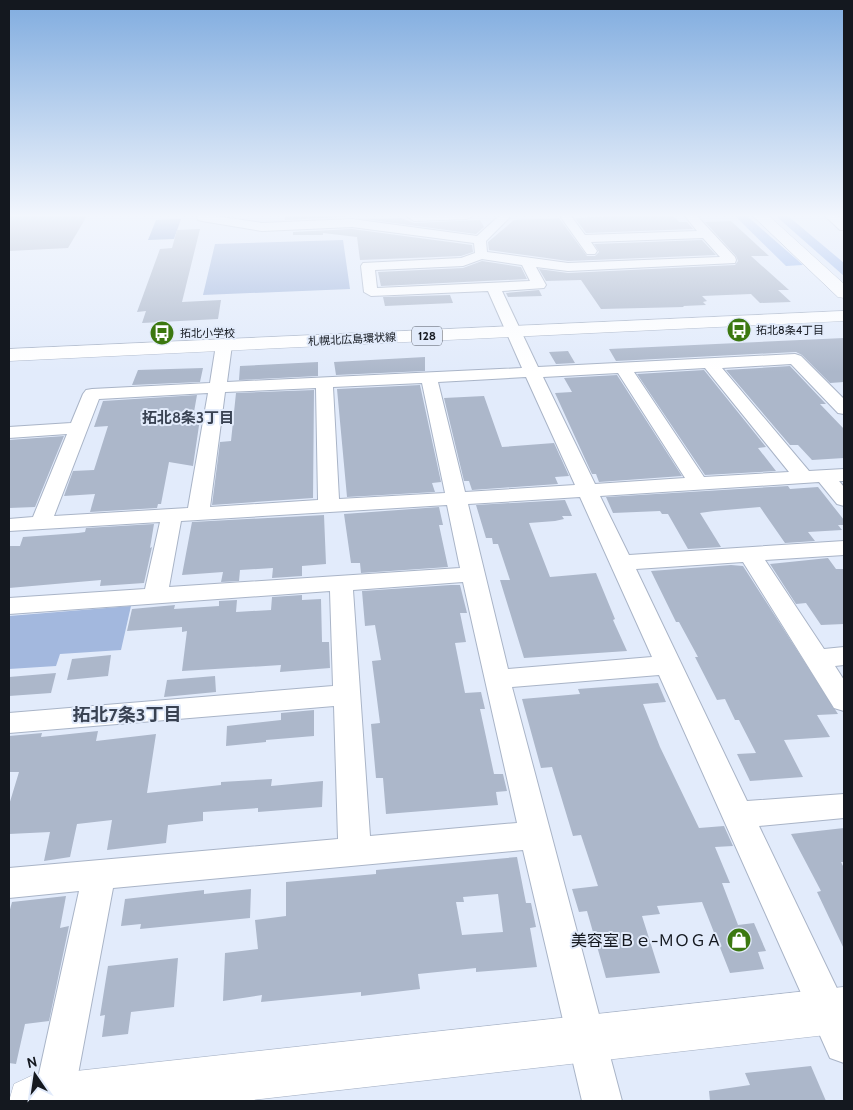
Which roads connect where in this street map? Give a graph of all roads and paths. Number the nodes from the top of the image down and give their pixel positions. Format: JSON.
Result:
{"nodes":[{"id":1,"x":368,"y":268,"type":"edge"},
{"id":2,"x":530,"y":268,"type":"edge"},
{"id":3,"x":817,"y":268,"type":"edge"},
{"id":4,"x":493,"y":287,"type":"junction"},
{"id":5,"x":844,"y":293,"type":"edge"},
{"id":6,"x":844,"y":310,"type":"edge"},
{"id":7,"x":844,"y":316,"type":"edge"},
{"id":8,"x":512,"y":328,"type":"junction"},
{"id":9,"x":224,"y":345,"type":"junction"},
{"id":10,"x":9,"y":347,"type":"edge"},
{"id":11,"x":9,"y":355,"type":"edge"},
{"id":12,"x":710,"y":364,"type":"junction"},
{"id":13,"x":623,"y":368,"type":"junction"},
{"id":14,"x":533,"y":372,"type":"junction"},
{"id":15,"x":429,"y":378,"type":"junction"},
{"id":16,"x":324,"y":383,"type":"junction"},
{"id":17,"x":218,"y":388,"type":"junction"},
{"id":18,"x":844,"y":410,"type":"edge"},
{"id":19,"x":79,"y":428,"type":"junction"},
{"id":20,"x":9,"y":432,"type":"edge"},
{"id":21,"x":834,"y":475,"type":"edge"},
{"id":22,"x":803,"y":477,"type":"junction"},
{"id":23,"x":698,"y":483,"type":"junction"},
{"id":24,"x":586,"y":490,"type":"junction"},
{"id":25,"x":455,"y":498,"type":"junction"},
{"id":26,"x":844,"y":500,"type":"edge"},
{"id":27,"x":329,"y":506,"type":"junction"},
{"id":28,"x":198,"y":514,"type":"junction"},
{"id":29,"x":172,"y":515,"type":"junction"},
{"id":30,"x":41,"y":523,"type":"junction"},
{"id":31,"x":9,"y":525,"type":"edge"},
{"id":32,"x":844,"y":548,"type":"edge"},
{"id":33,"x":750,"y":555,"type":"junction"},
{"id":34,"x":620,"y":563,"type":"junction"},
{"id":35,"x":473,"y":574,"type":"junction"},
{"id":36,"x":342,"y":583,"type":"junction"},
{"id":37,"x":156,"y":595,"type":"junction"},
{"id":38,"x":9,"y":606,"type":"edge"},
{"id":39,"x":844,"y":656,"type":"edge"},
{"id":40,"x":817,"y":659,"type":"junction"},
{"id":41,"x":667,"y":665,"type":"junction"},
{"id":42,"x":497,"y":679,"type":"junction"},
{"id":43,"x":348,"y":695,"type":"junction"},
{"id":44,"x":844,"y":701,"type":"edge"},
{"id":45,"x":9,"y":722,"type":"edge"},
{"id":46,"x":844,"y":806,"type":"edge"},
{"id":47,"x":737,"y":815,"type":"junction"},
{"id":48,"x":537,"y":835,"type":"junction"},
{"id":49,"x":355,"y":852,"type":"junction"},
{"id":50,"x":99,"y":875,"type":"junction"},
{"id":51,"x":9,"y":883,"type":"edge"},
{"id":52,"x":839,"y":1022,"type":"edge"},
{"id":53,"x":587,"y":1040,"type":"junction"},
{"id":54,"x":46,"y":1100,"type":"edge"},
{"id":55,"x":602,"y":1101,"type":"edge"}],
"edges":[{"from":1,"to":4,"type":"street"},
{"from":2,"to":4,"type":"street"},
{"from":3,"to":5,"type":"main road"},
{"from":4,"to":8,"type":"street"},
{"from":6,"to":8,"type":"main road","name":"札幌北広島環状線","number":"128"},
{"from":7,"to":8,"type":"main road","name":"札幌北広島環状線","number":"128"},
{"from":8,"to":9,"type":"main road","name":"札幌北広島環状線","number":"128"},
{"from":8,"to":10,"type":"main road","name":"札幌北広島環状線","number":"128"},
{"from":8,"to":14,"type":"street"},
{"from":9,"to":11,"type":"main road","name":"札幌北広島環状線","number":"128"},
{"from":9,"to":17,"type":"street"},
{"from":12,"to":13,"type":"street"},
{"from":12,"to":18,"type":"street"},
{"from":12,"to":22,"type":"street"},
{"from":13,"to":14,"type":"street"},
{"from":13,"to":23,"type":"street"},
{"from":14,"to":15,"type":"street"},
{"from":14,"to":24,"type":"street"},
{"from":15,"to":16,"type":"street"},
{"from":15,"to":25,"type":"street"},
{"from":16,"to":17,"type":"street"},
{"from":16,"to":27,"type":"street"},
{"from":17,"to":19,"type":"street"},
{"from":17,"to":28,"type":"street"},
{"from":19,"to":20,"type":"street"},
{"from":19,"to":30,"type":"street"},
{"from":21,"to":22,"type":"street"},
{"from":21,"to":26,"type":"street"},
{"from":22,"to":23,"type":"street"},
{"from":23,"to":24,"type":"street"},
{"from":24,"to":25,"type":"street"},
{"from":24,"to":34,"type":"street"},
{"from":25,"to":27,"type":"street"},
{"from":25,"to":35,"type":"street"},
{"from":27,"to":28,"type":"street"},
{"from":28,"to":29,"type":"street"},
{"from":29,"to":30,"type":"street"},
{"from":29,"to":37,"type":"street"},
{"from":30,"to":31,"type":"street"},
{"from":32,"to":33,"type":"street"},
{"from":33,"to":34,"type":"street"},
{"from":33,"to":40,"type":"street"},
{"from":34,"to":41,"type":"street"},
{"from":35,"to":36,"type":"street"},
{"from":35,"to":42,"type":"street"},
{"from":36,"to":37,"type":"street"},
{"from":36,"to":43,"type":"street"},
{"from":37,"to":38,"type":"street"},
{"from":39,"to":40,"type":"street"},
{"from":40,"to":44,"type":"street"},
{"from":41,"to":42,"type":"street"},
{"from":41,"to":47,"type":"street"},
{"from":42,"to":48,"type":"street"},
{"from":43,"to":45,"type":"street"},
{"from":43,"to":49,"type":"street"},
{"from":46,"to":47,"type":"street"},
{"from":47,"to":52,"type":"street"},
{"from":48,"to":49,"type":"street"},
{"from":48,"to":53,"type":"street"},
{"from":49,"to":50,"type":"street"},
{"from":50,"to":51,"type":"street"},
{"from":50,"to":54,"type":"street"},
{"from":52,"to":53,"type":"main road"},
{"from":53,"to":54,"type":"main road"},
{"from":53,"to":55,"type":"street"}]}
